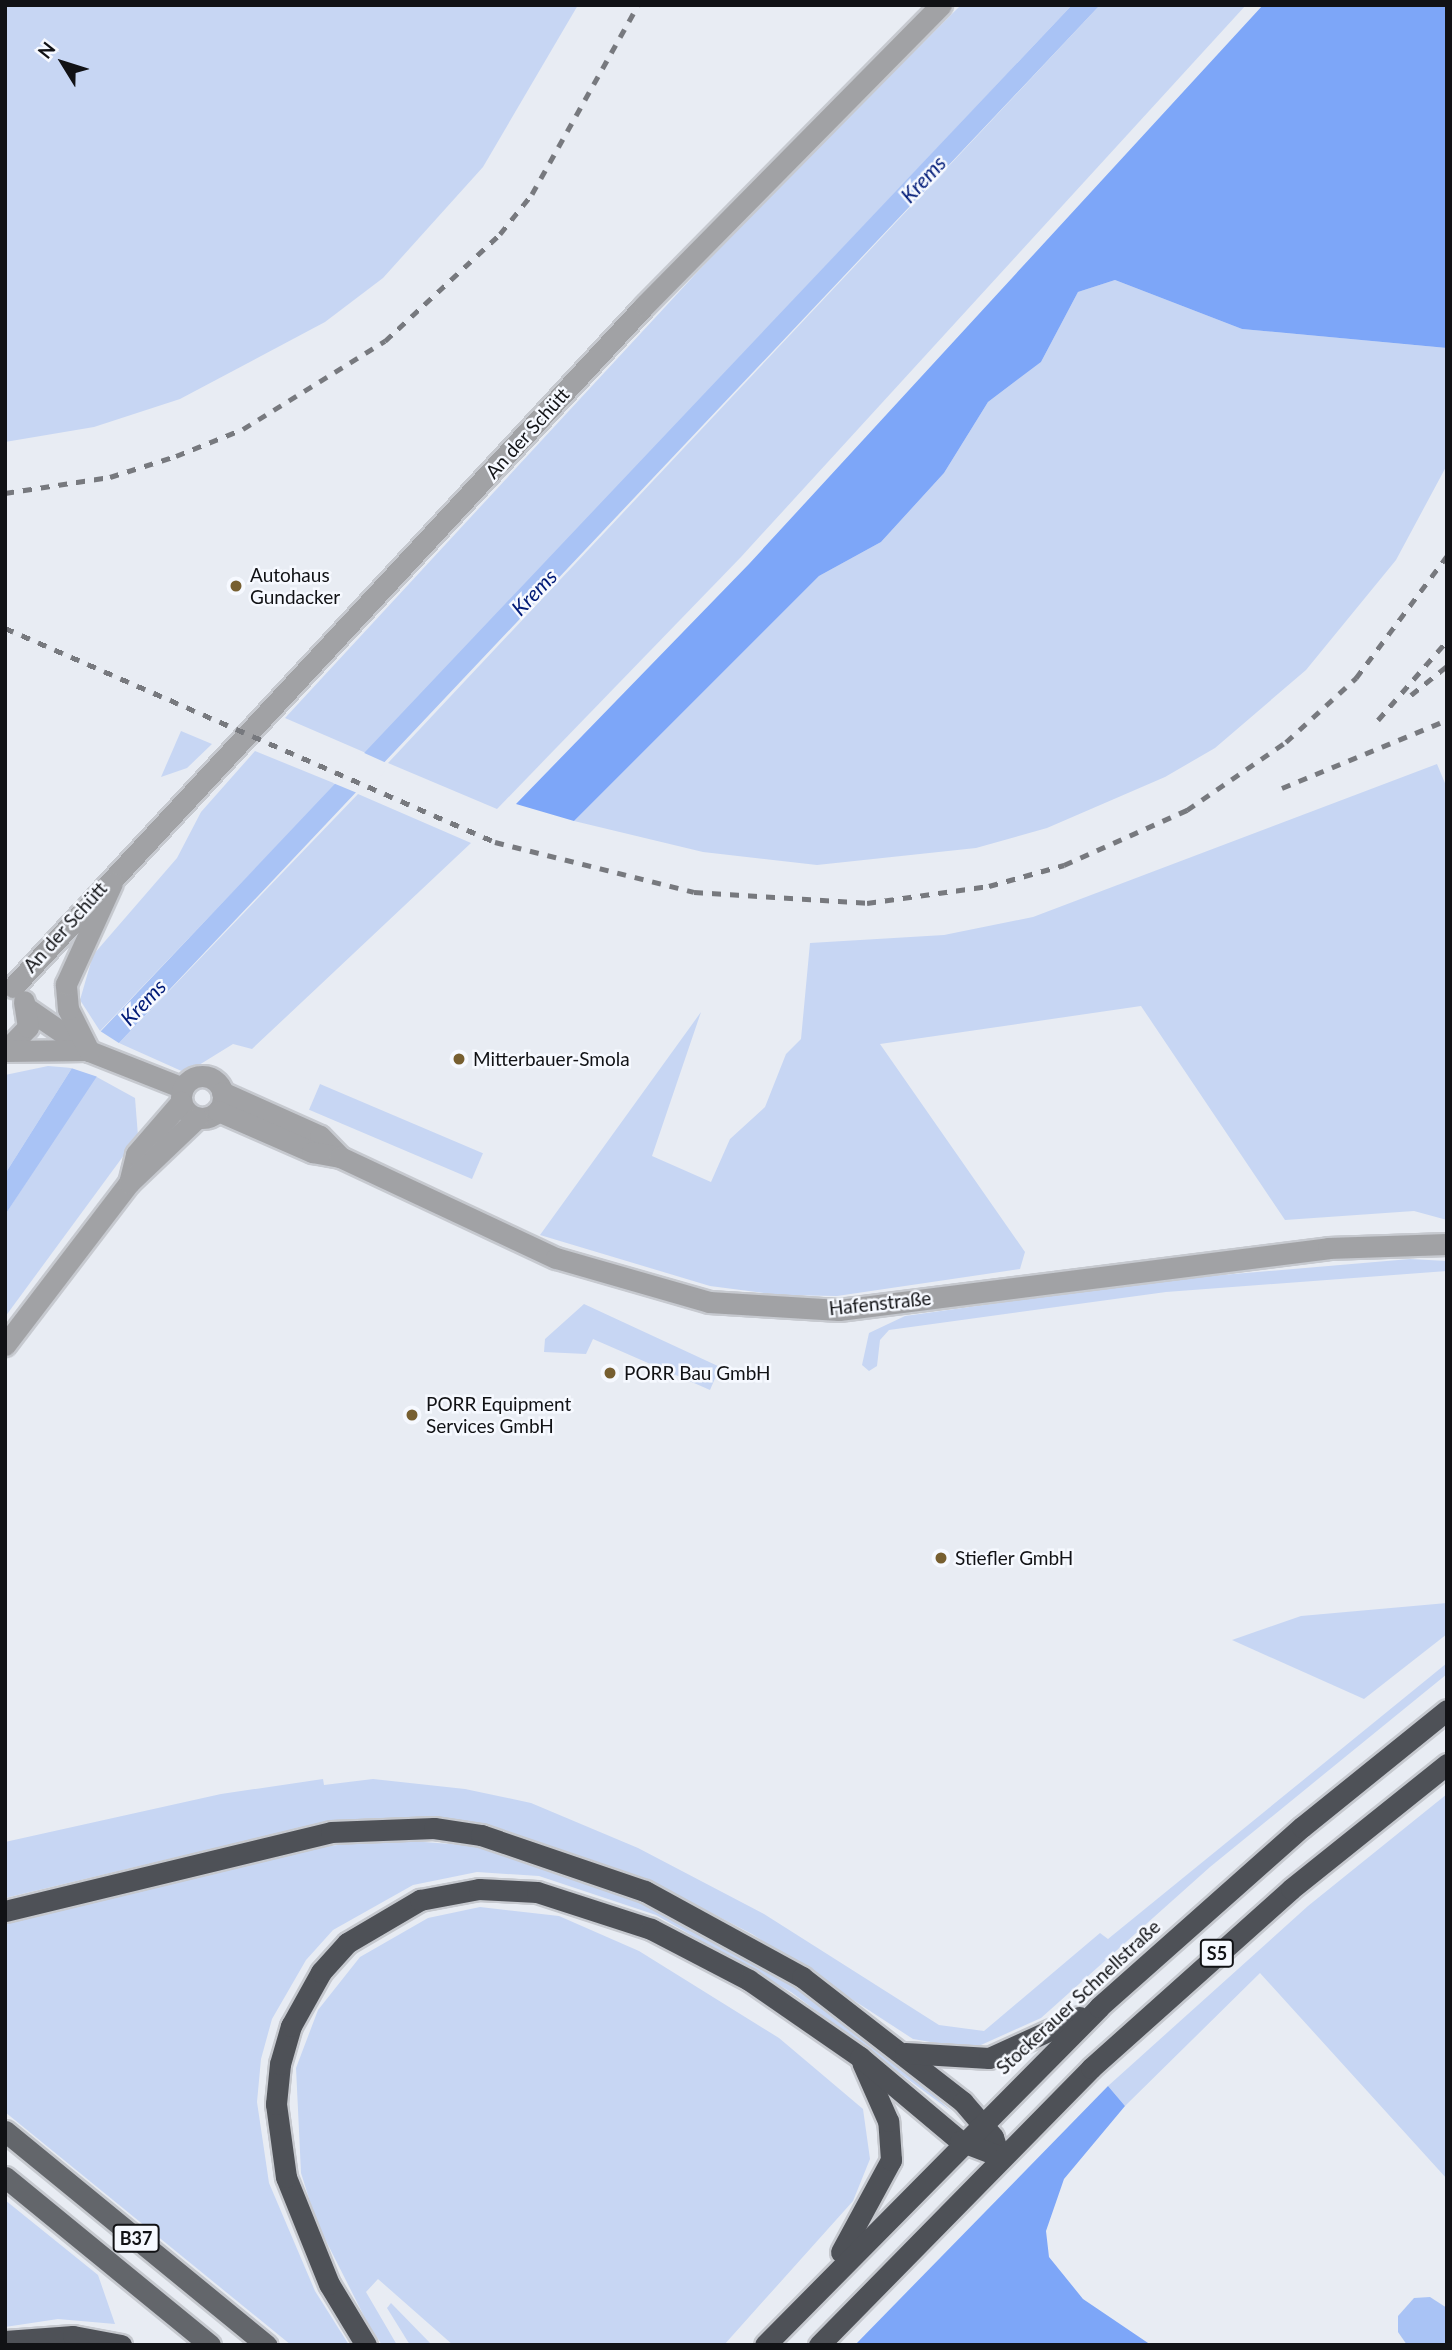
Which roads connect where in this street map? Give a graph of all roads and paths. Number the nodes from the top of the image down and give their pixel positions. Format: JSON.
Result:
{"nodes":[{"id":1,"x":941,"y":5,"type":"edge"},
{"id":2,"x":119,"y":867,"type":"junction"},
{"id":3,"x":9,"y":986,"type":"edge"},
{"id":4,"x":36,"y":1015,"type":"junction"},
{"id":5,"x":10,"y":1050,"type":"edge"},
{"id":6,"x":89,"y":1051,"type":"junction"},
{"id":7,"x":178,"y":1091,"type":"junction"},
{"id":8,"x":212,"y":1107,"type":"junction"},
{"id":9,"x":128,"y":1183,"type":"junction"},
{"id":10,"x":1447,"y":1244,"type":"edge"},
{"id":11,"x":5,"y":1345,"type":"edge"},
{"id":12,"x":1447,"y":1710,"type":"edge"},
{"id":13,"x":1447,"y":1764,"type":"edge"},
{"id":14,"x":5,"y":1911,"type":"edge"},
{"id":15,"x":1099,"y":2007,"type":"junction"},
{"id":16,"x":905,"y":2053,"type":"junction"},
{"id":17,"x":860,"y":2057,"type":"junction"},
{"id":18,"x":981,"y":2121,"type":"junction"},
{"id":19,"x":5,"y":2132,"type":"edge"},
{"id":20,"x":960,"y":2141,"type":"junction"},
{"id":21,"x":999,"y":2156,"type":"junction"},
{"id":22,"x":5,"y":2177,"type":"edge"},
{"id":23,"x":824,"y":2279,"type":"junction"},
{"id":24,"x":5,"y":2341,"type":"edge"},
{"id":25,"x":121,"y":2345,"type":"edge"},
{"id":26,"x":210,"y":2345,"type":"edge"},
{"id":27,"x":266,"y":2345,"type":"edge"},
{"id":28,"x":366,"y":2345,"type":"edge"},
{"id":29,"x":765,"y":2345,"type":"edge"},
{"id":30,"x":819,"y":2345,"type":"edge"}],
"edges":[{"from":1,"to":2,"type":"street","name":"An der Schütt"},
{"from":2,"to":3,"type":"street","name":"An der Schütt"},
{"from":2,"to":6,"type":"street","name":"An der Schütt"},
{"from":3,"to":4,"type":"street"},
{"from":4,"to":5,"type":"street"},
{"from":4,"to":6,"type":"street"},
{"from":5,"to":6,"type":"street"},
{"from":6,"to":7,"type":"street"},
{"from":7,"to":8,"type":"street"},
{"from":7,"to":8,"type":"street","name":"Hafenstraße"},
{"from":7,"to":9,"type":"street"},
{"from":8,"to":9,"type":"street"},
{"from":8,"to":10,"type":"street","name":"Hafenstraße"},
{"from":9,"to":11,"type":"street"},
{"from":12,"to":15,"type":"highway","name":"Stockerauer Schnellstraße","number":"S5"},
{"from":13,"to":21,"type":"highway","number":"S5"},
{"from":14,"to":16,"type":"highway"},
{"from":15,"to":16,"type":"highway"},
{"from":15,"to":18,"type":"highway","name":"Stockerauer Schnellstraße","number":"S5"},
{"from":16,"to":18,"type":"highway"},
{"from":17,"to":20,"type":"highway"},
{"from":17,"to":23,"type":"highway"},
{"from":17,"to":28,"type":"highway"},
{"from":18,"to":20,"type":"highway","name":"Stockerauer Schnellstraße","number":"S5"},
{"from":18,"to":21,"type":"highway"},
{"from":19,"to":27,"type":"main road","number":"B37"},
{"from":20,"to":21,"type":"highway"},
{"from":20,"to":23,"type":"highway","name":"Stockerauer Schnellstraße","number":"S5"},
{"from":21,"to":30,"type":"highway","number":"S5"},
{"from":22,"to":26,"type":"main road","number":"B37"},
{"from":23,"to":29,"type":"highway","name":"Stockerauer Schnellstraße","number":"S5"},
{"from":24,"to":25,"type":"highway"}]}
